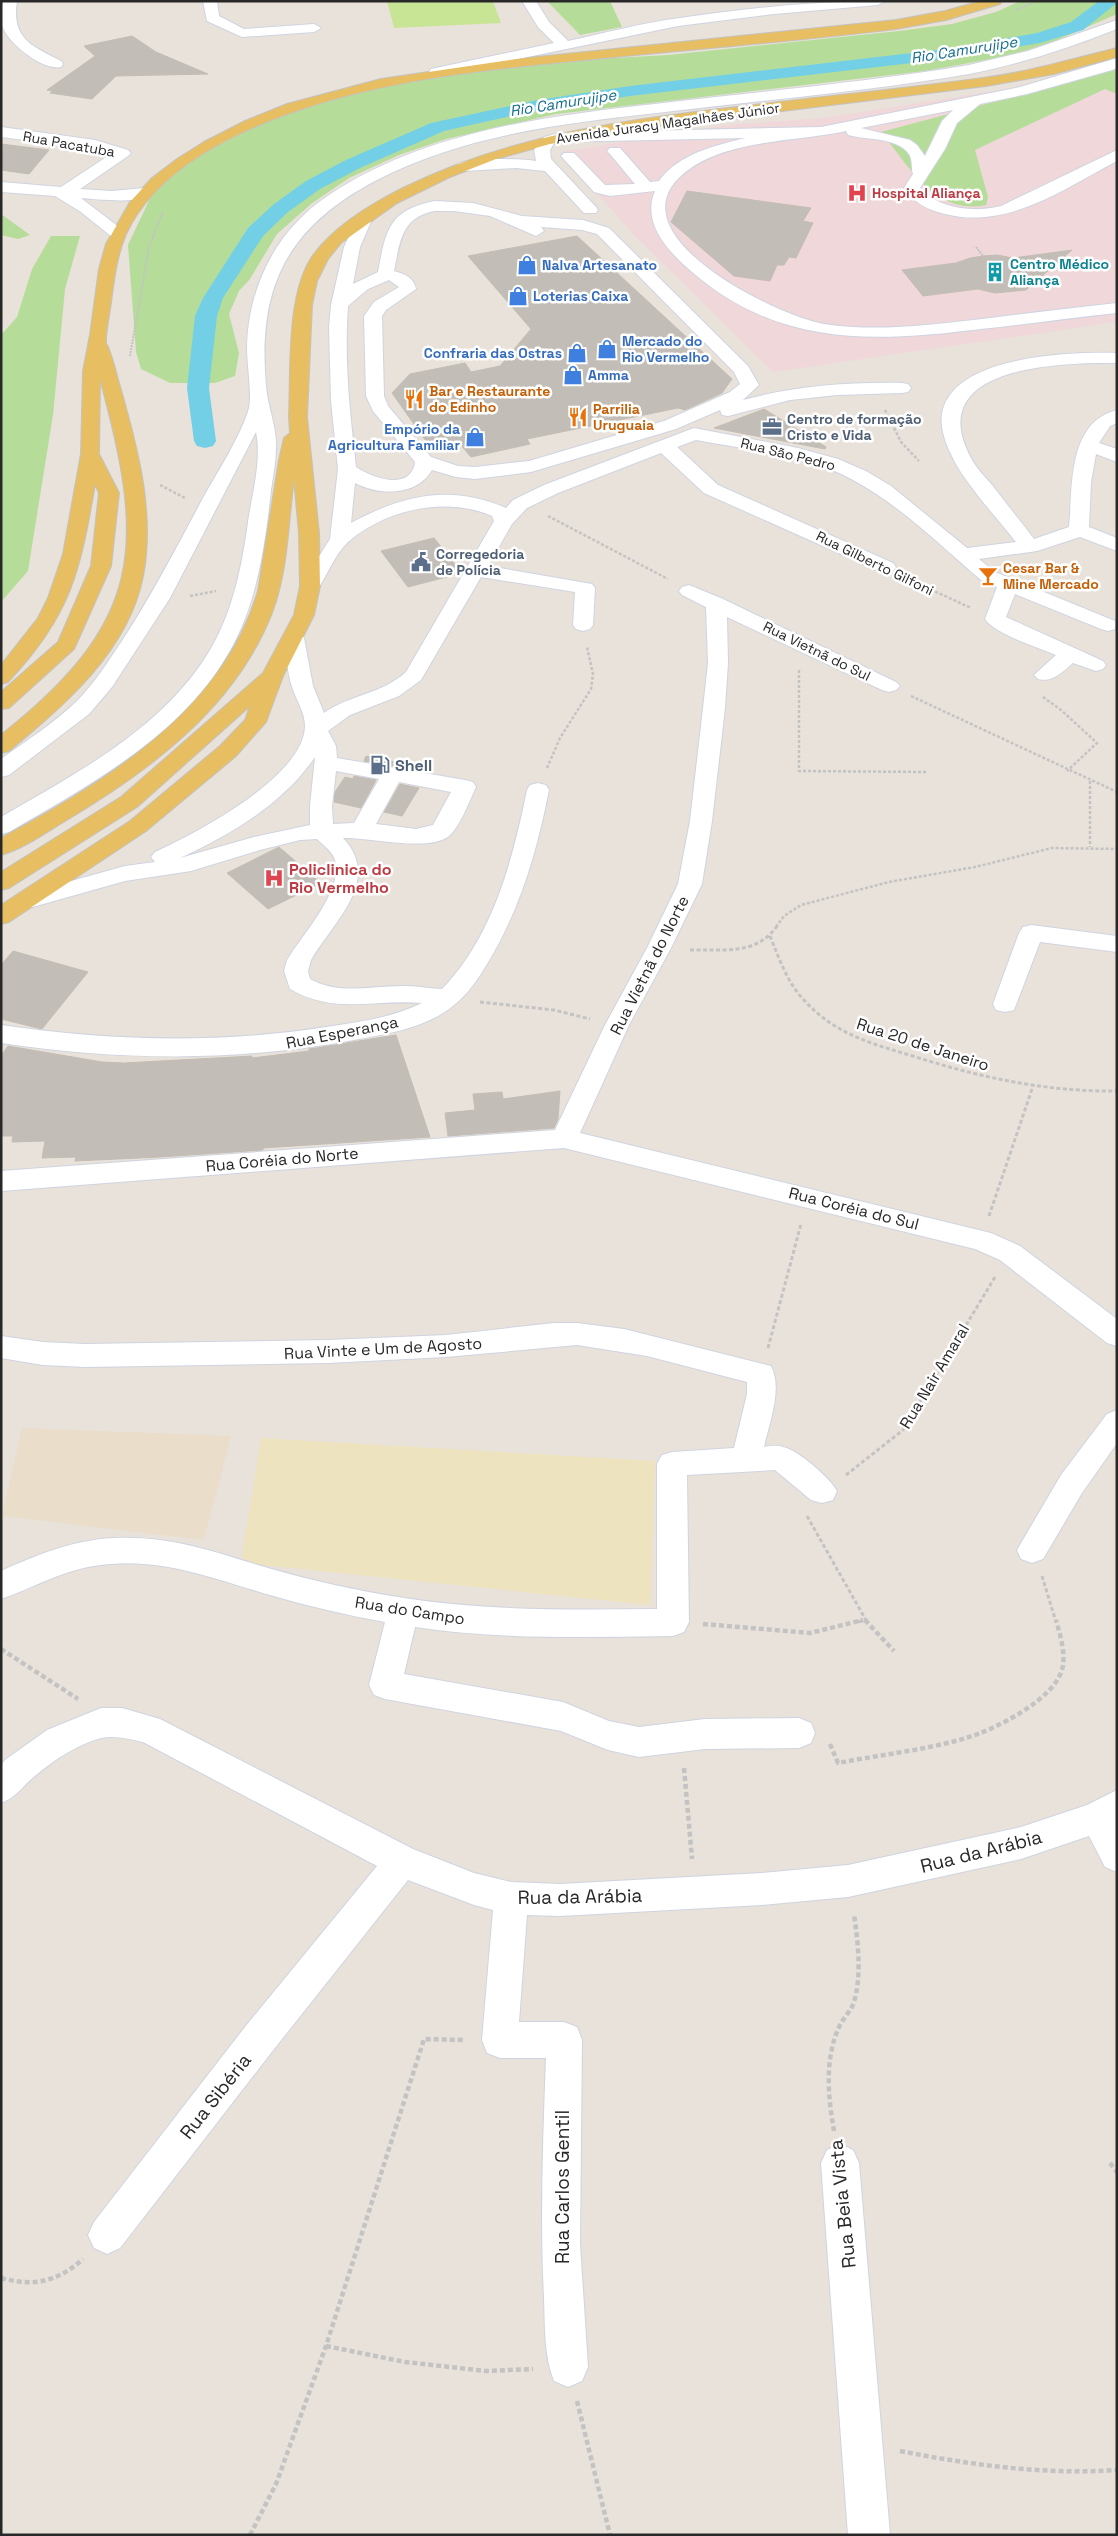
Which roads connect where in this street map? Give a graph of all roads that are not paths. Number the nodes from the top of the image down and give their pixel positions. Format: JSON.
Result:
{"nodes":[{"id":1,"x":10,"y":1,"type":"edge"},
{"id":2,"x":210,"y":1,"type":"edge"},
{"id":3,"x":529,"y":1,"type":"edge"},
{"id":4,"x":878,"y":1,"type":"edge"},
{"id":5,"x":995,"y":1,"type":"edge"},
{"id":6,"x":1117,"y":24,"type":"edge"},
{"id":7,"x":314,"y":28,"type":"dead end"},
{"id":8,"x":564,"y":45,"type":"junction"},
{"id":9,"x":1117,"y":52,"type":"edge"},
{"id":10,"x":1117,"y":62,"type":"edge"},
{"id":11,"x":56,"y":64,"type":"dead end"},
{"id":12,"x":436,"y":72,"type":"junction"},
{"id":13,"x":981,"y":100,"type":"junction"},
{"id":14,"x":1,"y":132,"type":"edge"},
{"id":15,"x":821,"y":132,"type":"junction"},
{"id":16,"x":795,"y":134,"type":"junction"},
{"id":17,"x":554,"y":139,"type":"junction"},
{"id":18,"x":617,"y":144,"type":"junction"},
{"id":19,"x":1117,"y":155,"type":"edge"},
{"id":20,"x":569,"y":156,"type":"dead end"},
{"id":21,"x":686,"y":164,"type":"junction"},
{"id":22,"x":464,"y":166,"type":"junction"},
{"id":23,"x":548,"y":167,"type":"junction"},
{"id":24,"x":920,"y":173,"type":"junction"},
{"id":25,"x":444,"y":174,"type":"junction"},
{"id":26,"x":664,"y":185,"type":"junction"},
{"id":27,"x":1,"y":187,"type":"edge"},
{"id":28,"x":646,"y":187,"type":"junction"},
{"id":29,"x":145,"y":193,"type":"junction"},
{"id":30,"x":61,"y":194,"type":"junction"},
{"id":31,"x":463,"y":206,"type":"junction"},
{"id":32,"x":590,"y":210,"type":"dead end"},
{"id":33,"x":365,"y":217,"type":"junction"},
{"id":34,"x":520,"y":221,"type":"junction"},
{"id":35,"x":118,"y":234,"type":"junction"},
{"id":36,"x":544,"y":242,"type":"dead end"},
{"id":37,"x":385,"y":276,"type":"junction"},
{"id":38,"x":340,"y":305,"type":"junction"},
{"id":39,"x":1117,"y":308,"type":"edge"},
{"id":40,"x":98,"y":340,"type":"junction"},
{"id":41,"x":1117,"y":358,"type":"edge"},
{"id":42,"x":902,"y":388,"type":"dead end"},
{"id":43,"x":258,"y":406,"type":"junction"},
{"id":44,"x":1117,"y":415,"type":"edge"},
{"id":45,"x":298,"y":417,"type":"junction"},
{"id":46,"x":694,"y":434,"type":"junction"},
{"id":47,"x":664,"y":445,"type":"junction"},
{"id":48,"x":1089,"y":445,"type":"junction"},
{"id":49,"x":90,"y":454,"type":"junction"},
{"id":50,"x":1117,"y":456,"type":"edge"},
{"id":51,"x":424,"y":461,"type":"junction"},
{"id":52,"x":531,"y":466,"type":"junction"},
{"id":53,"x":347,"y":469,"type":"junction"},
{"id":54,"x":404,"y":507,"type":"junction"},
{"id":55,"x":504,"y":521,"type":"junction"},
{"id":56,"x":1079,"y":530,"type":"junction"},
{"id":57,"x":340,"y":539,"type":"junction"},
{"id":58,"x":1117,"y":545,"type":"edge"},
{"id":59,"x":1029,"y":546,"type":"junction"},
{"id":60,"x":962,"y":555,"type":"junction"},
{"id":61,"x":886,"y":567,"type":"road end"},
{"id":62,"x":476,"y":570,"type":"junction"},
{"id":63,"x":1008,"y":585,"type":"junction"},
{"id":64,"x":310,"y":586,"type":"junction"},
{"id":65,"x":689,"y":590,"type":"road end"},
{"id":66,"x":716,"y":603,"type":"junction"},
{"id":67,"x":583,"y":625,"type":"road end"},
{"id":68,"x":1108,"y":625,"type":"dead end"},
{"id":69,"x":294,"y":638,"type":"junction"},
{"id":70,"x":1071,"y":654,"type":"junction"},
{"id":71,"x":1096,"y":665,"type":"dead end"},
{"id":72,"x":1045,"y":675,"type":"road end"},
{"id":73,"x":272,"y":676,"type":"junction"},
{"id":74,"x":1,"y":678,"type":"edge"},
{"id":75,"x":889,"y":686,"type":"road end"},
{"id":76,"x":304,"y":692,"type":"junction"},
{"id":77,"x":369,"y":701,"type":"junction"},
{"id":78,"x":1,"y":703,"type":"edge"},
{"id":79,"x":316,"y":730,"type":"junction"},
{"id":80,"x":1,"y":746,"type":"edge"},
{"id":81,"x":326,"y":763,"type":"junction"},
{"id":82,"x":1,"y":770,"type":"edge"},
{"id":83,"x":392,"y":774,"type":"junction"},
{"id":84,"x":538,"y":790,"type":"road end"},
{"id":85,"x":1,"y":827,"type":"edge"},
{"id":86,"x":362,"y":830,"type":"junction"},
{"id":87,"x":322,"y":831,"type":"junction"},
{"id":88,"x":1,"y":848,"type":"edge"},
{"id":89,"x":125,"y":874,"type":"junction"},
{"id":90,"x":1,"y":883,"type":"edge"},
{"id":91,"x":22,"y":902,"type":"junction"},
{"id":92,"x":1,"y":916,"type":"edge"},
{"id":93,"x":1117,"y":944,"type":"edge"},
{"id":94,"x":446,"y":999,"type":"junction"},
{"id":95,"x":1005,"y":1004,"type":"dead end"},
{"id":96,"x":1,"y":1034,"type":"edge"},
{"id":97,"x":564,"y":1139,"type":"junction"},
{"id":98,"x":1,"y":1181,"type":"edge"},
{"id":99,"x":1117,"y":1335,"type":"edge"},
{"id":100,"x":1,"y":1347,"type":"edge"},
{"id":101,"x":1117,"y":1422,"type":"edge"},
{"id":102,"x":746,"y":1459,"type":"junction"},
{"id":103,"x":814,"y":1503,"type":"road end"},
{"id":104,"x":1032,"y":1550,"type":"road end"},
{"id":105,"x":1,"y":1586,"type":"edge"},
{"id":106,"x":403,"y":1612,"type":"junction"},
{"id":107,"x":799,"y":1733,"type":"road end"},
{"id":108,"x":1,"y":1788,"type":"edge"},
{"id":109,"x":1107,"y":1811,"type":"edge"},
{"id":110,"x":1117,"y":1856,"type":"edge"},
{"id":111,"x":402,"y":1861,"type":"junction"},
{"id":112,"x":511,"y":1898,"type":"junction"},
{"id":113,"x":840,"y":2163,"type":"road end"},
{"id":114,"x":107,"y":2235,"type":"road end"},
{"id":115,"x":568,"y":2367,"type":"road end"},
{"id":116,"x":869,"y":2535,"type":"edge"}],
"edges":[{"from":1,"to":11,"type":"street"},
{"from":2,"to":7,"type":"street"},
{"from":3,"to":8,"type":"street"},
{"from":4,"to":8,"type":"street"},
{"from":5,"to":12,"type":"main road"},
{"from":6,"to":43,"type":"street"},
{"from":8,"to":12,"type":"street"},
{"from":9,"to":17,"type":"main road","name":"Avenida Juracy Magalhães Júnior"},
{"from":10,"to":13,"type":"street"},
{"from":12,"to":29,"type":"main road"},
{"from":13,"to":15,"type":"street"},
{"from":13,"to":24,"type":"street"},
{"from":14,"to":30,"type":"street","name":"Rua Pacatuba"},
{"from":15,"to":16,"type":"street"},
{"from":15,"to":24,"type":"street"},
{"from":16,"to":18,"type":"street"},
{"from":16,"to":21,"type":"street"},
{"from":17,"to":18,"type":"street"},
{"from":17,"to":22,"type":"main road","name":"Avenida Juracy Magalhães Júnior"},
{"from":17,"to":23,"type":"street"},
{"from":18,"to":21,"type":"street"},
{"from":18,"to":28,"type":"street"},
{"from":19,"to":24,"type":"street"},
{"from":20,"to":28,"type":"street"},
{"from":21,"to":26,"type":"street"},
{"from":22,"to":23,"type":"street"},
{"from":22,"to":25,"type":"main road","name":"Avenida Juracy Magalhães Júnior"},
{"from":23,"to":32,"type":"street"},
{"from":25,"to":31,"type":"street"},
{"from":25,"to":33,"type":"main road","name":"Avenida Juracy Magalhães Júnior"},
{"from":26,"to":28,"type":"street"},
{"from":26,"to":39,"type":"street"},
{"from":27,"to":30,"type":"street"},
{"from":29,"to":30,"type":"street"},
{"from":29,"to":35,"type":"main road"},
{"from":30,"to":35,"type":"street"},
{"from":31,"to":34,"type":"street"},
{"from":31,"to":37,"type":"street"},
{"from":33,"to":38,"type":"street"},
{"from":33,"to":45,"type":"main road","name":"Avenida Juracy Magalhães Júnior"},
{"from":34,"to":36,"type":"street"},
{"from":34,"to":52,"type":"street"},
{"from":35,"to":40,"type":"main road"},
{"from":37,"to":38,"type":"street"},
{"from":37,"to":51,"type":"street"},
{"from":38,"to":53,"type":"street"},
{"from":40,"to":49,"type":"main road"},
{"from":40,"to":80,"type":"main road"},
{"from":41,"to":59,"type":"street"},
{"from":42,"to":46,"type":"street"},
{"from":43,"to":82,"type":"street"},
{"from":43,"to":85,"type":"street"},
{"from":44,"to":48,"type":"street"},
{"from":45,"to":64,"type":"main road","name":"Avenida Juracy Magalhães Júnior"},
{"from":45,"to":88,"type":"main road","name":"Avenida Juracy Magalhães Júnior"},
{"from":46,"to":47,"type":"street"},
{"from":46,"to":60,"type":"street","name":"Rua São Pedro"},
{"from":47,"to":55,"type":"street"},
{"from":47,"to":61,"type":"street","name":"Rua Gilberto Gilfoni"},
{"from":48,"to":50,"type":"street"},
{"from":48,"to":56,"type":"street"},
{"from":49,"to":74,"type":"main road"},
{"from":49,"to":78,"type":"main road"},
{"from":51,"to":52,"type":"street"},
{"from":51,"to":53,"type":"street"},
{"from":52,"to":54,"type":"street"},
{"from":53,"to":57,"type":"street"},
{"from":54,"to":55,"type":"street"},
{"from":54,"to":57,"type":"street"},
{"from":55,"to":62,"type":"street"},
{"from":56,"to":58,"type":"street"},
{"from":56,"to":59,"type":"street"},
{"from":57,"to":64,"type":"street"},
{"from":59,"to":60,"type":"street"},
{"from":60,"to":63,"type":"street","name":"Rua São Pedro"},
{"from":62,"to":67,"type":"street"},
{"from":62,"to":77,"type":"street"},
{"from":63,"to":68,"type":"street","name":"Rua São Pedro"},
{"from":63,"to":70,"type":"street"},
{"from":64,"to":69,"type":"main road","name":"Avenida Juracy Magalhães Júnior"},
{"from":65,"to":66,"type":"street","name":"Rua Vietnã do Sul"},
{"from":66,"to":75,"type":"street","name":"Rua Vietnã do Sul"},
{"from":66,"to":97,"type":"street","name":"Rua Vietnã do Norte"},
{"from":69,"to":73,"type":"main road","name":"Avenida Juracy Magalhães Júnior"},
{"from":69,"to":76,"type":"street"},
{"from":70,"to":71,"type":"street"},
{"from":70,"to":72,"type":"street"},
{"from":73,"to":90,"type":"main road"},
{"from":73,"to":91,"type":"main road","name":"Avenida Juracy Magalhães Júnior"},
{"from":76,"to":77,"type":"street"},
{"from":76,"to":79,"type":"street"},
{"from":77,"to":79,"type":"street"},
{"from":79,"to":81,"type":"street"},
{"from":79,"to":89,"type":"street"},
{"from":81,"to":83,"type":"street"},
{"from":81,"to":87,"type":"street"},
{"from":83,"to":86,"type":"street"},
{"from":83,"to":86,"type":"street"},
{"from":84,"to":94,"type":"street","name":"Rua Esperança"},
{"from":86,"to":87,"type":"street"},
{"from":87,"to":89,"type":"street"},
{"from":87,"to":94,"type":"street"},
{"from":89,"to":91,"type":"street"},
{"from":91,"to":92,"type":"main road","name":"Avenida Juracy Magalhães Júnior"},
{"from":93,"to":95,"type":"street"},
{"from":94,"to":96,"type":"street","name":"Rua Esperança"},
{"from":97,"to":98,"type":"street","name":"Rua Coréia do Norte"},
{"from":97,"to":99,"type":"street","name":"Rua Coréia do Sul"},
{"from":100,"to":102,"type":"street","name":"Rua Vinte e Um de Agosto"},
{"from":101,"to":104,"type":"street"},
{"from":102,"to":103,"type":"street"},
{"from":102,"to":106,"type":"street","name":"Rua do Campo"},
{"from":105,"to":106,"type":"street","name":"Rua do Campo"},
{"from":106,"to":107,"type":"street"},
{"from":108,"to":111,"type":"street","name":"Rua da Arábia"},
{"from":109,"to":110,"type":"street"},
{"from":109,"to":112,"type":"street","name":"Rua da Arábia"},
{"from":111,"to":112,"type":"street","name":"Rua da Arábia"},
{"from":111,"to":114,"type":"street","name":"Rua Sibéria"},
{"from":112,"to":115,"type":"street","name":"Rua Carlos Gentil"},
{"from":113,"to":116,"type":"street","name":"Rua Beia Vista"}]}
